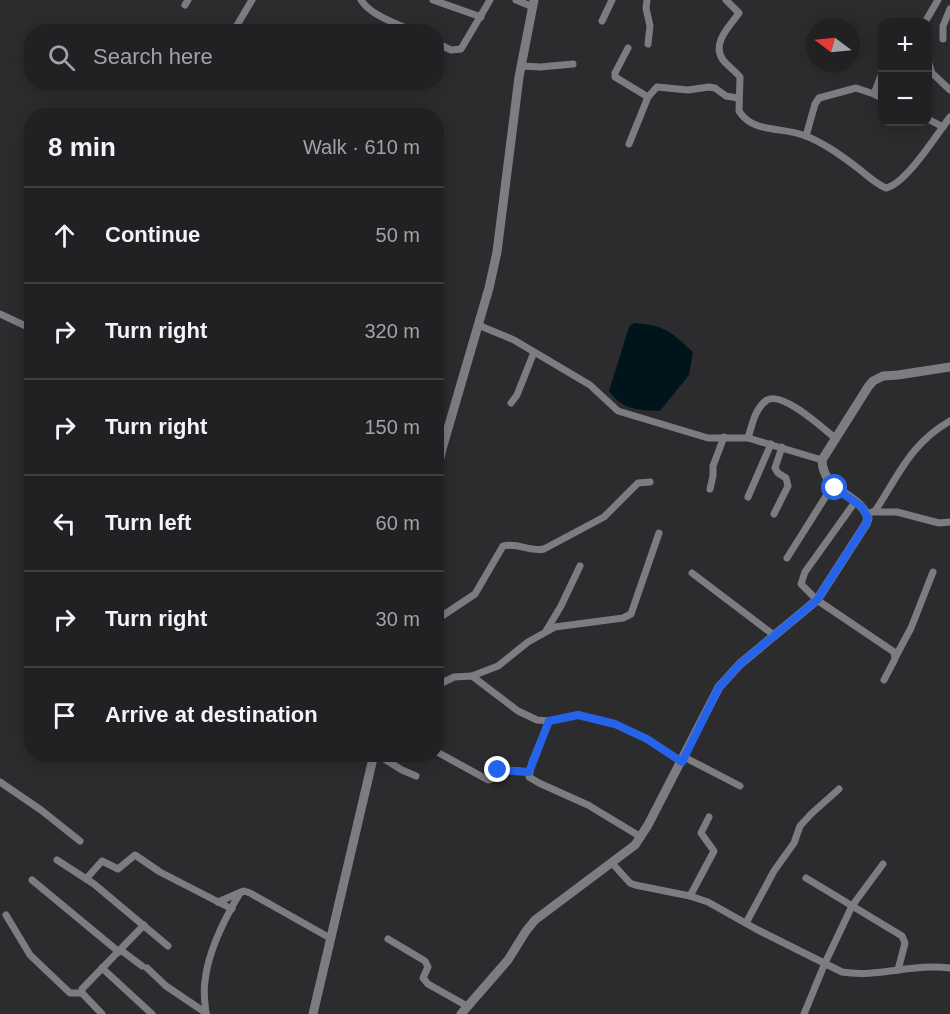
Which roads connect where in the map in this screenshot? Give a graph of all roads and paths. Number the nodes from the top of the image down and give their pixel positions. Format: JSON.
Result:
{"nodes":[{"id":1,"x":252,"y":0,"type":"edge"},
{"id":2,"x":361,"y":0,"type":"edge"},
{"id":3,"x":433,"y":0,"type":"edge"},
{"id":4,"x":490,"y":0,"type":"edge"},
{"id":5,"x":516,"y":0,"type":"edge"},
{"id":6,"x":612,"y":0,"type":"edge"},
{"id":7,"x":647,"y":0,"type":"edge"},
{"id":8,"x":726,"y":0,"type":"edge"},
{"id":9,"x":935,"y":1,"type":"edge"},
{"id":10,"x":534,"y":4,"type":"edge"},
{"id":11,"x":950,"y":9,"type":"edge"},
{"id":12,"x":481,"y":17,"type":"junction"},
{"id":13,"x":927,"y":18,"type":"edge"},
{"id":14,"x":602,"y":21,"type":"dead end"},
{"id":15,"x":238,"y":24,"type":"edge"},
{"id":16,"x":398,"y":24,"type":"edge"},
{"id":17,"x":943,"y":39,"type":"dead end"},
{"id":18,"x":648,"y":44,"type":"dead end"},
{"id":19,"x":444,"y":47,"type":"edge"},
{"id":20,"x":462,"y":48,"type":"junction"},
{"id":21,"x":628,"y":48,"type":"dead end"},
{"id":22,"x":456,"y":56,"type":"dead end"},
{"id":23,"x":573,"y":64,"type":"dead end"},
{"id":24,"x":521,"y":66,"type":"junction"},
{"id":25,"x":931,"y":72,"type":"edge"},
{"id":26,"x":878,"y":84,"type":"edge"},
{"id":27,"x":950,"y":90,"type":"edge"},
{"id":28,"x":874,"y":94,"type":"junction"},
{"id":29,"x":878,"y":96,"type":"edge"},
{"id":30,"x":648,"y":97,"type":"junction"},
{"id":31,"x":738,"y":98,"type":"junction"},
{"id":32,"x":950,"y":117,"type":"edge"},
{"id":33,"x":932,"y":122,"type":"edge"},
{"id":34,"x":943,"y":127,"type":"junction"},
{"id":35,"x":806,"y":136,"type":"junction"},
{"id":36,"x":629,"y":144,"type":"dead end"},
{"id":37,"x":0,"y":314,"type":"edge"},
{"id":38,"x":478,"y":325,"type":"junction"},
{"id":39,"x":24,"y":326,"type":"edge"},
{"id":40,"x":534,"y":352,"type":"junction"},
{"id":41,"x":950,"y":367,"type":"edge"},
{"id":42,"x":511,"y":403,"type":"dead end"},
{"id":43,"x":950,"y":421,"type":"edge"},
{"id":44,"x":724,"y":437,"type":"junction"},
{"id":45,"x":748,"y":438,"type":"junction"},
{"id":46,"x":836,"y":439,"type":"junction"},
{"id":47,"x":771,"y":444,"type":"junction"},
{"id":48,"x":444,"y":447,"type":"edge"},
{"id":49,"x":783,"y":447,"type":"junction"},
{"id":50,"x":822,"y":460,"type":"junction"},
{"id":51,"x":650,"y":482,"type":"dead end"},
{"id":52,"x":833,"y":485,"type":"junction"},
{"id":53,"x":710,"y":489,"type":"dead end"},
{"id":54,"x":748,"y":497,"type":"dead end"},
{"id":55,"x":855,"y":502,"type":"junction"},
{"id":56,"x":871,"y":512,"type":"junction"},
{"id":57,"x":774,"y":514,"type":"dead end"},
{"id":58,"x":950,"y":522,"type":"edge"},
{"id":59,"x":660,"y":533,"type":"dead end"},
{"id":60,"x":788,"y":558,"type":"dead end"},
{"id":61,"x":580,"y":566,"type":"dead end"},
{"id":62,"x":933,"y":572,"type":"dead end"},
{"id":63,"x":692,"y":573,"type":"dead end"},
{"id":64,"x":817,"y":600,"type":"junction"},
{"id":65,"x":444,"y":615,"type":"edge"},
{"id":66,"x":546,"y":631,"type":"junction"},
{"id":67,"x":775,"y":636,"type":"junction"},
{"id":68,"x":896,"y":656,"type":"junction"},
{"id":69,"x":472,"y":676,"type":"junction"},
{"id":70,"x":884,"y":680,"type":"dead end"},
{"id":71,"x":444,"y":682,"type":"edge"},
{"id":72,"x":549,"y":721,"type":"junction"},
{"id":73,"x":444,"y":756,"type":"edge"},
{"id":74,"x":683,"y":759,"type":"junction"},
{"id":75,"x":373,"y":762,"type":"edge"},
{"id":76,"x":388,"y":762,"type":"edge"},
{"id":77,"x":529,"y":772,"type":"junction"},
{"id":78,"x":416,"y":777,"type":"dead end"},
{"id":79,"x":0,"y":782,"type":"edge"},
{"id":80,"x":740,"y":786,"type":"dead end"},
{"id":81,"x":839,"y":789,"type":"dead end"},
{"id":82,"x":709,"y":817,"type":"dead end"},
{"id":83,"x":641,"y":837,"type":"junction"},
{"id":84,"x":80,"y":841,"type":"dead end"},
{"id":85,"x":57,"y":860,"type":"dead end"},
{"id":86,"x":612,"y":863,"type":"junction"},
{"id":87,"x":883,"y":864,"type":"dead end"},
{"id":88,"x":806,"y":878,"type":"dead end"},
{"id":89,"x":86,"y":879,"type":"junction"},
{"id":90,"x":32,"y":880,"type":"dead end"},
{"id":91,"x":242,"y":892,"type":"junction"},
{"id":92,"x":690,"y":896,"type":"junction"},
{"id":93,"x":218,"y":902,"type":"junction"},
{"id":94,"x":852,"y":906,"type":"junction"},
{"id":95,"x":232,"y":909,"type":"junction"},
{"id":96,"x":6,"y":915,"type":"dead end"},
{"id":97,"x":746,"y":923,"type":"junction"},
{"id":98,"x":144,"y":925,"type":"junction"},
{"id":99,"x":330,"y":938,"type":"junction"},
{"id":100,"x":388,"y":939,"type":"dead end"},
{"id":101,"x":168,"y":946,"type":"dead end"},
{"id":102,"x":121,"y":950,"type":"junction"},
{"id":103,"x":825,"y":963,"type":"junction"},
{"id":104,"x":102,"y":968,"type":"junction"},
{"id":105,"x":950,"y":969,"type":"edge"},
{"id":106,"x":898,"y":970,"type":"junction"},
{"id":107,"x":82,"y":993,"type":"junction"},
{"id":108,"x":464,"y":1010,"type":"edge"},
{"id":109,"x":102,"y":1014,"type":"edge"},
{"id":110,"x":152,"y":1014,"type":"edge"},
{"id":111,"x":206,"y":1014,"type":"edge"},
{"id":112,"x":313,"y":1014,"type":"edge"},
{"id":113,"x":804,"y":1014,"type":"edge"}],
"edges":[{"from":1,"to":15,"type":"street"},
{"from":2,"to":16,"type":"street"},
{"from":3,"to":12,"type":"street"},
{"from":4,"to":12,"type":"street"},
{"from":5,"to":10,"type":"street"},
{"from":6,"to":14,"type":"street"},
{"from":7,"to":18,"type":"street"},
{"from":8,"to":31,"type":"street"},
{"from":9,"to":13,"type":"street"},
{"from":10,"to":24,"type":"street"},
{"from":11,"to":17,"type":"street"},
{"from":12,"to":20,"type":"street"},
{"from":19,"to":20,"type":"street"},
{"from":20,"to":22,"type":"street"},
{"from":21,"to":30,"type":"street"},
{"from":23,"to":24,"type":"street"},
{"from":24,"to":38,"type":"street"},
{"from":25,"to":27,"type":"street"},
{"from":26,"to":28,"type":"street"},
{"from":28,"to":29,"type":"street"},
{"from":28,"to":35,"type":"street"},
{"from":30,"to":31,"type":"street"},
{"from":30,"to":36,"type":"street"},
{"from":31,"to":35,"type":"street"},
{"from":32,"to":34,"type":"street"},
{"from":33,"to":34,"type":"street"},
{"from":34,"to":35,"type":"street"},
{"from":37,"to":39,"type":"street"},
{"from":38,"to":40,"type":"street"},
{"from":38,"to":48,"type":"street"},
{"from":40,"to":42,"type":"street"},
{"from":40,"to":44,"type":"street"},
{"from":41,"to":46,"type":"street"},
{"from":43,"to":56,"type":"street"},
{"from":44,"to":45,"type":"street"},
{"from":44,"to":53,"type":"street"},
{"from":45,"to":46,"type":"street"},
{"from":45,"to":47,"type":"street"},
{"from":46,"to":50,"type":"street"},
{"from":47,"to":49,"type":"street"},
{"from":47,"to":54,"type":"street"},
{"from":49,"to":50,"type":"street"},
{"from":49,"to":57,"type":"street"},
{"from":50,"to":52,"type":"street"},
{"from":51,"to":65,"type":"street"},
{"from":52,"to":55,"type":"street"},
{"from":52,"to":60,"type":"street"},
{"from":55,"to":56,"type":"street"},
{"from":55,"to":64,"type":"street"},
{"from":56,"to":58,"type":"street"},
{"from":56,"to":64,"type":"street"},
{"from":59,"to":66,"type":"street"},
{"from":61,"to":66,"type":"street"},
{"from":62,"to":68,"type":"street"},
{"from":63,"to":67,"type":"street"},
{"from":64,"to":67,"type":"street"},
{"from":64,"to":68,"type":"street"},
{"from":66,"to":69,"type":"street"},
{"from":67,"to":74,"type":"street"},
{"from":68,"to":70,"type":"street"},
{"from":69,"to":71,"type":"street"},
{"from":69,"to":72,"type":"street"},
{"from":72,"to":74,"type":"street"},
{"from":72,"to":77,"type":"street"},
{"from":73,"to":77,"type":"street"},
{"from":74,"to":80,"type":"street"},
{"from":74,"to":83,"type":"street"},
{"from":75,"to":99,"type":"street"},
{"from":76,"to":78,"type":"street"},
{"from":77,"to":83,"type":"street"},
{"from":79,"to":84,"type":"street"},
{"from":81,"to":97,"type":"street"},
{"from":82,"to":92,"type":"street"},
{"from":83,"to":86,"type":"street"},
{"from":85,"to":89,"type":"street"},
{"from":86,"to":92,"type":"street"},
{"from":86,"to":108,"type":"street"},
{"from":87,"to":94,"type":"street"},
{"from":88,"to":94,"type":"street"},
{"from":89,"to":93,"type":"street"},
{"from":89,"to":98,"type":"street"},
{"from":90,"to":102,"type":"street"},
{"from":91,"to":93,"type":"street"},
{"from":91,"to":95,"type":"street"},
{"from":91,"to":99,"type":"street"},
{"from":92,"to":97,"type":"street"},
{"from":93,"to":95,"type":"street"},
{"from":94,"to":103,"type":"street"},
{"from":94,"to":106,"type":"street"},
{"from":95,"to":111,"type":"street"},
{"from":96,"to":107,"type":"street"},
{"from":97,"to":103,"type":"street"},
{"from":98,"to":101,"type":"street"},
{"from":98,"to":102,"type":"street"},
{"from":99,"to":112,"type":"street"},
{"from":100,"to":108,"type":"street"},
{"from":102,"to":104,"type":"street"},
{"from":102,"to":111,"type":"street"},
{"from":103,"to":106,"type":"street"},
{"from":103,"to":113,"type":"street"},
{"from":104,"to":107,"type":"street"},
{"from":104,"to":110,"type":"street"},
{"from":105,"to":106,"type":"street"},
{"from":107,"to":109,"type":"street"}]}
